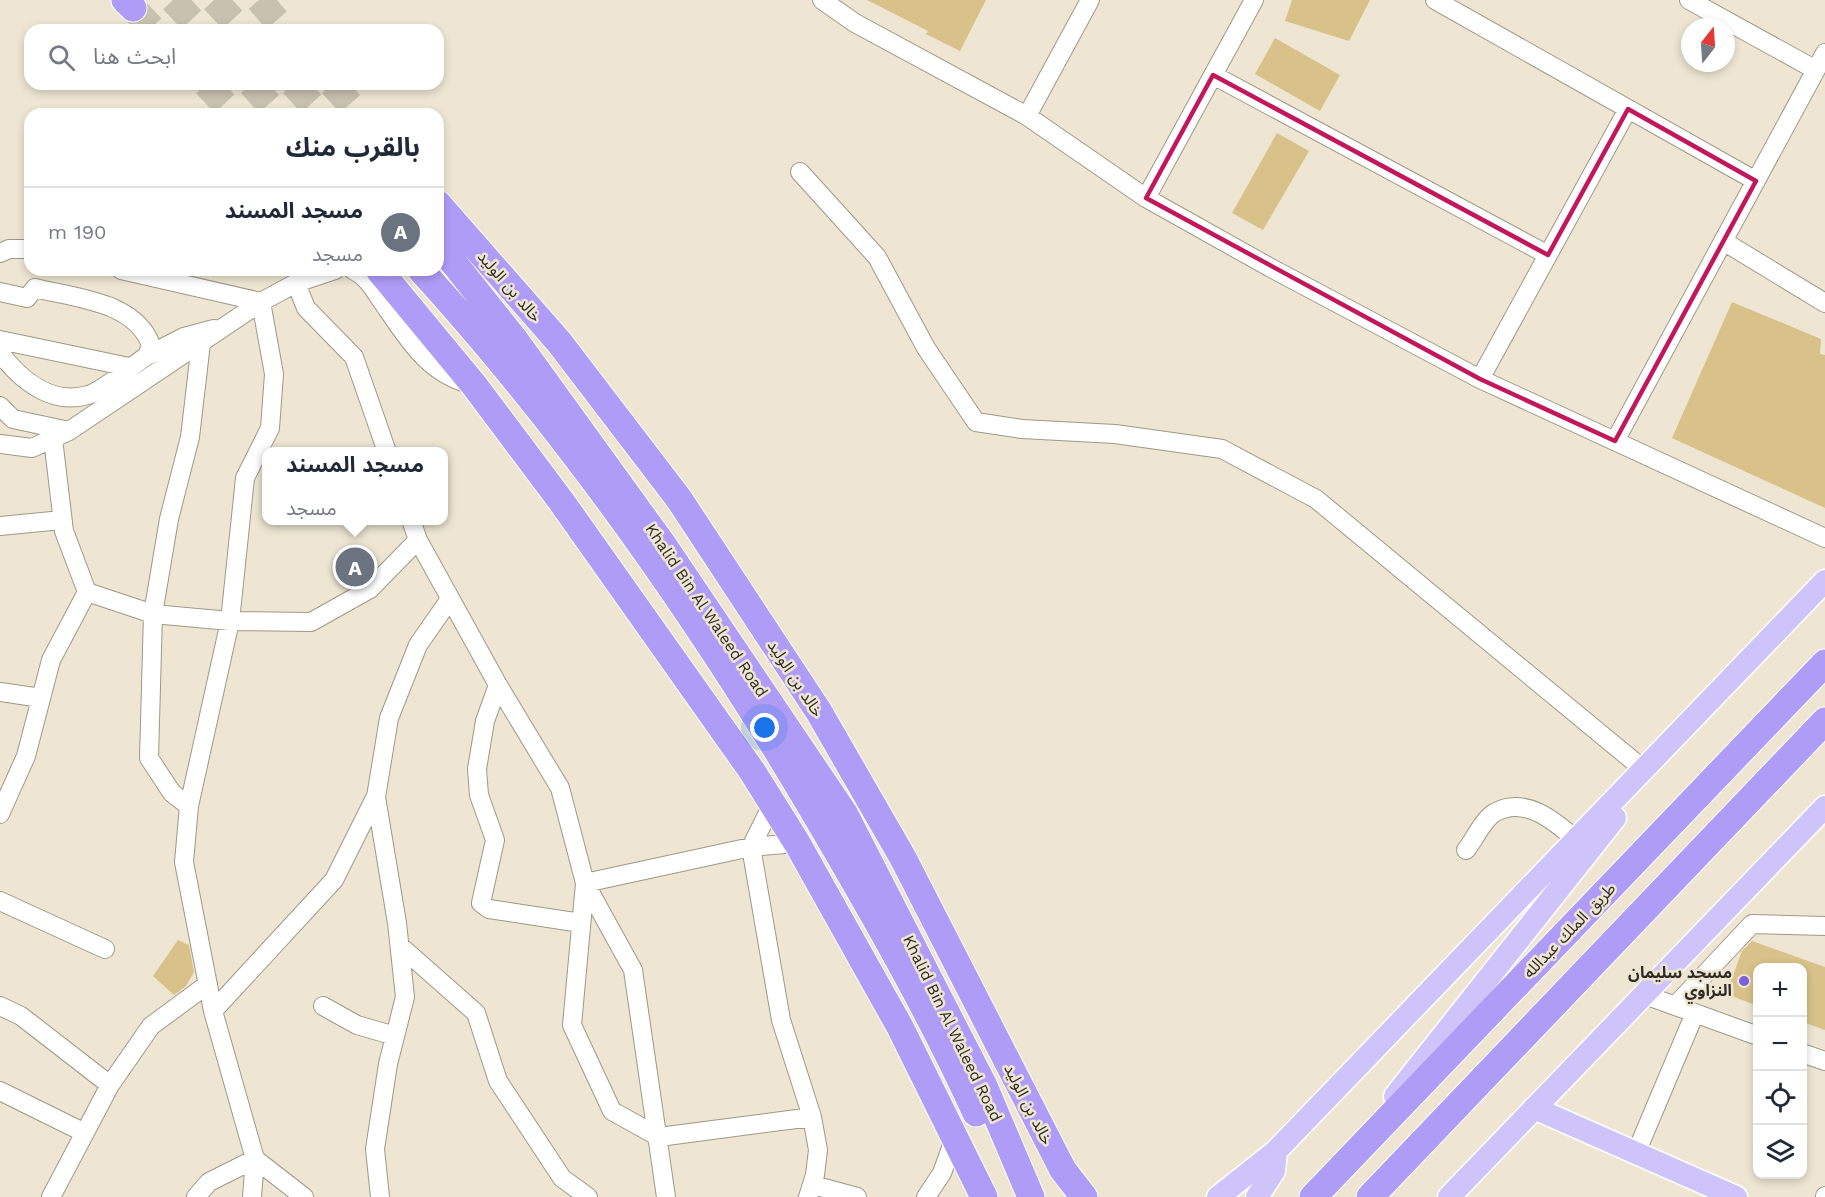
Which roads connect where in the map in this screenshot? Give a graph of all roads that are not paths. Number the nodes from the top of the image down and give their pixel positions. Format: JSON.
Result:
{"nodes":[{"id":1,"x":822,"y":0,"type":"edge"},
{"id":2,"x":1090,"y":0,"type":"edge"},
{"id":3,"x":1254,"y":0,"type":"edge"},
{"id":4,"x":1435,"y":0,"type":"edge"},
{"id":5,"x":1689,"y":0,"type":"edge"},
{"id":6,"x":1467,"y":8,"type":"edge"},
{"id":7,"x":1825,"y":53,"type":"edge"},
{"id":8,"x":1816,"y":70,"type":"junction"},
{"id":9,"x":1213,"y":75,"type":"junction"},
{"id":10,"x":1628,"y":109,"type":"junction"},
{"id":11,"x":1027,"y":116,"type":"junction"},
{"id":12,"x":800,"y":172,"type":"dead end"},
{"id":13,"x":1756,"y":181,"type":"junction"},
{"id":14,"x":1146,"y":198,"type":"junction"},
{"id":15,"x":444,"y":211,"type":"edge"},
{"id":16,"x":1724,"y":241,"type":"junction"},
{"id":17,"x":24,"y":249,"type":"edge"},
{"id":18,"x":444,"y":251,"type":"edge"},
{"id":19,"x":0,"y":253,"type":"edge"},
{"id":20,"x":1548,"y":255,"type":"junction"},
{"id":21,"x":147,"y":276,"type":"edge"},
{"id":22,"x":317,"y":276,"type":"edge"},
{"id":23,"x":361,"y":276,"type":"edge"},
{"id":24,"x":384,"y":276,"type":"edge"},
{"id":25,"x":426,"y":276,"type":"edge"},
{"id":26,"x":296,"y":283,"type":"junction"},
{"id":27,"x":0,"y":292,"type":"edge"},
{"id":28,"x":261,"y":302,"type":"junction"},
{"id":29,"x":1825,"y":303,"type":"edge"},
{"id":30,"x":226,"y":326,"type":"junction"},
{"id":31,"x":0,"y":340,"type":"edge"},
{"id":32,"x":201,"y":343,"type":"junction"},
{"id":33,"x":0,"y":353,"type":"edge"},
{"id":34,"x":147,"y":356,"type":"junction"},
{"id":35,"x":129,"y":367,"type":"junction"},
{"id":36,"x":1480,"y":379,"type":"junction"},
{"id":37,"x":474,"y":385,"type":"junction"},
{"id":38,"x":0,"y":406,"type":"edge"},
{"id":39,"x":61,"y":435,"type":"junction"},
{"id":40,"x":1615,"y":441,"type":"junction"},
{"id":41,"x":0,"y":444,"type":"edge"},
{"id":42,"x":385,"y":447,"type":"edge"},
{"id":43,"x":62,"y":520,"type":"junction"},
{"id":44,"x":413,"y":525,"type":"edge"},
{"id":45,"x":0,"y":526,"type":"edge"},
{"id":46,"x":1825,"y":538,"type":"edge"},
{"id":47,"x":418,"y":540,"type":"junction"},
{"id":48,"x":1825,"y":581,"type":"edge"},
{"id":49,"x":87,"y":592,"type":"junction"},
{"id":50,"x":450,"y":599,"type":"junction"},
{"id":51,"x":153,"y":614,"type":"junction"},
{"id":52,"x":230,"y":621,"type":"junction"},
{"id":53,"x":1825,"y":663,"type":"edge"},
{"id":54,"x":498,"y":685,"type":"junction"},
{"id":55,"x":0,"y":692,"type":"edge"},
{"id":56,"x":41,"y":698,"type":"junction"},
{"id":57,"x":1699,"y":711,"type":"junction"},
{"id":58,"x":1825,"y":721,"type":"edge"},
{"id":59,"x":1642,"y":770,"type":"junction"},
{"id":60,"x":376,"y":796,"type":"junction"},
{"id":61,"x":772,"y":804,"type":"junction"},
{"id":62,"x":189,"y":806,"type":"junction"},
{"id":63,"x":1825,"y":807,"type":"edge"},
{"id":64,"x":0,"y":814,"type":"edge"},
{"id":65,"x":1576,"y":840,"type":"junction"},
{"id":66,"x":797,"y":843,"type":"junction"},
{"id":67,"x":750,"y":847,"type":"junction"},
{"id":68,"x":1466,"y":850,"type":"dead end"},
{"id":69,"x":585,"y":883,"type":"junction"},
{"id":70,"x":0,"y":901,"type":"edge"},
{"id":71,"x":581,"y":923,"type":"junction"},
{"id":72,"x":1825,"y":926,"type":"edge"},
{"id":73,"x":400,"y":946,"type":"junction"},
{"id":74,"x":105,"y":949,"type":"dead end"},
{"id":75,"x":208,"y":984,"type":"junction"},
{"id":76,"x":1645,"y":995,"type":"junction"},
{"id":77,"x":0,"y":1006,"type":"edge"},
{"id":78,"x":323,"y":1006,"type":"dead end"},
{"id":79,"x":1675,"y":1006,"type":"junction"},
{"id":80,"x":213,"y":1011,"type":"junction"},
{"id":81,"x":1695,"y":1013,"type":"junction"},
{"id":82,"x":1753,"y":1034,"type":"edge"},
{"id":83,"x":395,"y":1036,"type":"junction"},
{"id":84,"x":1807,"y":1054,"type":"edge"},
{"id":85,"x":1825,"y":1061,"type":"edge"},
{"id":86,"x":110,"y":1085,"type":"junction"},
{"id":87,"x":975,"y":1090,"type":"junction"},
{"id":88,"x":0,"y":1091,"type":"edge"},
{"id":89,"x":1534,"y":1108,"type":"junction"},
{"id":90,"x":812,"y":1117,"type":"junction"},
{"id":91,"x":85,"y":1133,"type":"junction"},
{"id":92,"x":659,"y":1137,"type":"junction"},
{"id":93,"x":954,"y":1137,"type":"junction"},
{"id":94,"x":1276,"y":1151,"type":"junction"},
{"id":95,"x":1636,"y":1153,"type":"junction"},
{"id":96,"x":255,"y":1159,"type":"junction"},
{"id":97,"x":1063,"y":1170,"type":"junction"},
{"id":98,"x":1320,"y":1190,"type":"edge"},
{"id":99,"x":810,"y":1191,"type":"edge"},
{"id":100,"x":51,"y":1197,"type":"edge"},
{"id":101,"x":196,"y":1197,"type":"edge"},
{"id":102,"x":252,"y":1197,"type":"edge"},
{"id":103,"x":304,"y":1197,"type":"edge"},
{"id":104,"x":380,"y":1197,"type":"edge"},
{"id":105,"x":588,"y":1197,"type":"edge"},
{"id":106,"x":666,"y":1197,"type":"edge"},
{"id":107,"x":857,"y":1197,"type":"edge"},
{"id":108,"x":926,"y":1197,"type":"edge"},
{"id":109,"x":984,"y":1197,"type":"edge"},
{"id":110,"x":1013,"y":1197,"type":"edge"},
{"id":111,"x":1031,"y":1197,"type":"edge"},
{"id":112,"x":1067,"y":1197,"type":"edge"},
{"id":113,"x":1084,"y":1197,"type":"edge"},
{"id":114,"x":1218,"y":1197,"type":"edge"},
{"id":115,"x":1257,"y":1197,"type":"edge"},
{"id":116,"x":1370,"y":1197,"type":"edge"},
{"id":117,"x":1449,"y":1197,"type":"edge"},
{"id":118,"x":1736,"y":1197,"type":"edge"}],
"edges":[{"from":1,"to":11,"type":"street"},
{"from":2,"to":11,"type":"street"},
{"from":3,"to":9,"type":"street"},
{"from":4,"to":6,"type":"street"},
{"from":5,"to":8,"type":"street"},
{"from":6,"to":10,"type":"street"},
{"from":7,"to":8,"type":"street"},
{"from":8,"to":13,"type":"street"},
{"from":9,"to":14,"type":"street"},
{"from":9,"to":20,"type":"street"},
{"from":10,"to":13,"type":"street"},
{"from":10,"to":20,"type":"street"},
{"from":11,"to":14,"type":"street"},
{"from":12,"to":59,"type":"street"},
{"from":13,"to":16,"type":"street"},
{"from":14,"to":36,"type":"street"},
{"from":15,"to":97,"type":"highway","name":"خالد بن الوليد"},
{"from":16,"to":29,"type":"street"},
{"from":16,"to":40,"type":"street"},
{"from":17,"to":19,"type":"street"},
{"from":18,"to":87,"type":"highway","name":"Khalid Bin Al Waleed Road"},
{"from":20,"to":36,"type":"street"},
{"from":21,"to":28,"type":"street"},
{"from":22,"to":26,"type":"street"},
{"from":23,"to":37,"type":"street"},
{"from":24,"to":37,"type":"highway"},
{"from":25,"to":87,"type":"highway","name":"Khalid Bin Al Waleed Road"},
{"from":26,"to":28,"type":"street"},
{"from":26,"to":42,"type":"street"},
{"from":27,"to":34,"type":"street"},
{"from":28,"to":30,"type":"street"},
{"from":28,"to":52,"type":"street"},
{"from":30,"to":32,"type":"street"},
{"from":30,"to":34,"type":"street"},
{"from":31,"to":35,"type":"street"},
{"from":32,"to":39,"type":"street"},
{"from":32,"to":51,"type":"street"},
{"from":33,"to":35,"type":"street"},
{"from":34,"to":35,"type":"street"},
{"from":36,"to":40,"type":"street"},
{"from":37,"to":61,"type":"highway"},
{"from":38,"to":39,"type":"street"},
{"from":39,"to":41,"type":"street"},
{"from":39,"to":43,"type":"street"},
{"from":40,"to":46,"type":"street"},
{"from":43,"to":45,"type":"street"},
{"from":43,"to":49,"type":"street"},
{"from":44,"to":47,"type":"street"},
{"from":47,"to":50,"type":"street"},
{"from":47,"to":52,"type":"street"},
{"from":48,"to":57,"type":"main road"},
{"from":49,"to":51,"type":"street"},
{"from":49,"to":56,"type":"street"},
{"from":50,"to":54,"type":"street"},
{"from":50,"to":60,"type":"street"},
{"from":51,"to":52,"type":"street"},
{"from":51,"to":62,"type":"street"},
{"from":52,"to":62,"type":"street"},
{"from":53,"to":98,"type":"highway","name":"طريق الملك عبدالله"},
{"from":54,"to":69,"type":"street"},
{"from":54,"to":71,"type":"street"},
{"from":55,"to":56,"type":"street"},
{"from":56,"to":64,"type":"street"},
{"from":57,"to":59,"type":"main road"},
{"from":57,"to":98,"type":"main road"},
{"from":58,"to":116,"type":"highway"},
{"from":59,"to":65,"type":"main road"},
{"from":60,"to":73,"type":"street"},
{"from":60,"to":80,"type":"street"},
{"from":61,"to":66,"type":"highway"},
{"from":61,"to":67,"type":"street"},
{"from":62,"to":75,"type":"street"},
{"from":63,"to":76,"type":"main road"},
{"from":65,"to":68,"type":"street"},
{"from":65,"to":94,"type":"main road"},
{"from":66,"to":67,"type":"street"},
{"from":66,"to":93,"type":"highway"},
{"from":67,"to":69,"type":"street"},
{"from":67,"to":90,"type":"street"},
{"from":69,"to":71,"type":"street"},
{"from":69,"to":92,"type":"street"},
{"from":70,"to":74,"type":"street"},
{"from":71,"to":92,"type":"street"},
{"from":72,"to":79,"type":"street"},
{"from":73,"to":83,"type":"street"},
{"from":73,"to":105,"type":"street"},
{"from":75,"to":80,"type":"street"},
{"from":75,"to":86,"type":"street"},
{"from":76,"to":79,"type":"street"},
{"from":76,"to":89,"type":"main road"},
{"from":77,"to":86,"type":"street"},
{"from":78,"to":83,"type":"street"},
{"from":79,"to":81,"type":"street"},
{"from":80,"to":96,"type":"street"},
{"from":81,"to":82,"type":"street"},
{"from":81,"to":95,"type":"street"},
{"from":83,"to":104,"type":"street"},
{"from":84,"to":85,"type":"street"},
{"from":86,"to":91,"type":"street"},
{"from":87,"to":110,"type":"highway","name":"Khalid Bin Al Waleed Road"},
{"from":87,"to":111,"type":"highway","name":"Khalid Bin Al Waleed Road"},
{"from":88,"to":91,"type":"street"},
{"from":89,"to":95,"type":"main road"},
{"from":89,"to":117,"type":"main road"},
{"from":90,"to":92,"type":"street"},
{"from":90,"to":99,"type":"street"},
{"from":91,"to":100,"type":"street"},
{"from":92,"to":106,"type":"street"},
{"from":93,"to":108,"type":"street"},
{"from":93,"to":109,"type":"highway"},
{"from":94,"to":114,"type":"main road"},
{"from":94,"to":115,"type":"main road"},
{"from":95,"to":118,"type":"main road"},
{"from":96,"to":101,"type":"street"},
{"from":96,"to":102,"type":"street"},
{"from":96,"to":103,"type":"street"},
{"from":97,"to":112,"type":"highway"},
{"from":97,"to":113,"type":"highway","name":"خالد بن الوليد"},
{"from":99,"to":107,"type":"street"}]}
